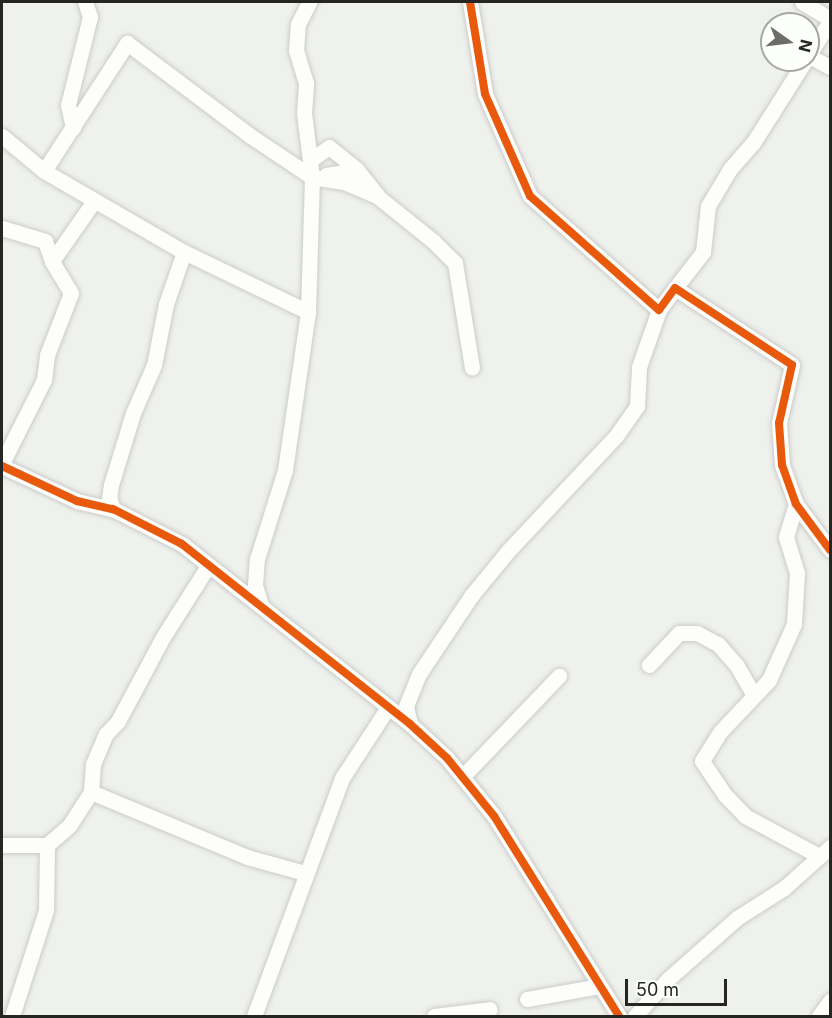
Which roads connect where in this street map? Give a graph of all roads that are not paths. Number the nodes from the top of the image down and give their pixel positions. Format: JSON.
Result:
{"nodes":[{"id":1,"x":85,"y":2,"type":"edge"},
{"id":2,"x":309,"y":2,"type":"edge"},
{"id":3,"x":470,"y":2,"type":"edge"},
{"id":4,"x":802,"y":2,"type":"edge"},
{"id":5,"x":831,"y":20,"type":"edge"},
{"id":6,"x":820,"y":40,"type":"edge"},
{"id":7,"x":801,"y":72,"type":"edge"},
{"id":8,"x":73,"y":128,"type":"junction"},
{"id":9,"x":2,"y":136,"type":"edge"},
{"id":10,"x":310,"y":160,"type":"junction"},
{"id":11,"x":357,"y":170,"type":"junction"},
{"id":12,"x":44,"y":171,"type":"junction"},
{"id":13,"x":312,"y":177,"type":"junction"},
{"id":14,"x":377,"y":196,"type":"junction"},
{"id":15,"x":94,"y":201,"type":"junction"},
{"id":16,"x":2,"y":228,"type":"edge"},
{"id":17,"x":184,"y":252,"type":"junction"},
{"id":18,"x":52,"y":261,"type":"junction"},
{"id":19,"x":675,"y":288,"type":"junction"},
{"id":20,"x":658,"y":310,"type":"junction"},
{"id":21,"x":308,"y":312,"type":"junction"},
{"id":22,"x":472,"y":368,"type":"dead end"},
{"id":23,"x":2,"y":465,"type":"edge"},
{"id":24,"x":796,"y":504,"type":"junction"},
{"id":25,"x":113,"y":509,"type":"junction"},
{"id":26,"x":831,"y":550,"type":"edge"},
{"id":27,"x":208,"y":566,"type":"junction"},
{"id":28,"x":261,"y":605,"type":"junction"},
{"id":29,"x":649,"y":665,"type":"dead end"},
{"id":30,"x":559,"y":676,"type":"dead end"},
{"id":31,"x":753,"y":694,"type":"junction"},
{"id":32,"x":387,"y":709,"type":"junction"},
{"id":33,"x":410,"y":724,"type":"junction"},
{"id":34,"x":463,"y":776,"type":"junction"},
{"id":35,"x":91,"y":792,"type":"junction"},
{"id":36,"x":2,"y":845,"type":"edge"},
{"id":37,"x":47,"y":845,"type":"junction"},
{"id":38,"x":825,"y":852,"type":"edge"},
{"id":39,"x":305,"y":873,"type":"junction"},
{"id":40,"x":598,"y":986,"type":"junction"},
{"id":41,"x":527,"y":999,"type":"dead end"},
{"id":42,"x":831,"y":1001,"type":"edge"},
{"id":43,"x":490,"y":1009,"type":"dead end"},
{"id":44,"x":12,"y":1017,"type":"edge"},
{"id":45,"x":254,"y":1017,"type":"edge"},
{"id":46,"x":434,"y":1017,"type":"edge"},
{"id":47,"x":619,"y":1017,"type":"edge"},
{"id":48,"x":635,"y":1017,"type":"edge"},
{"id":49,"x":819,"y":1017,"type":"edge"}],
"edges":[{"from":1,"to":8,"type":"street"},
{"from":2,"to":10,"type":"street"},
{"from":3,"to":20,"type":"street"},
{"from":4,"to":5,"type":"street"},
{"from":5,"to":6,"type":"street"},
{"from":7,"to":19,"type":"street"},
{"from":8,"to":12,"type":"street"},
{"from":8,"to":13,"type":"street"},
{"from":9,"to":12,"type":"street"},
{"from":10,"to":11,"type":"street"},
{"from":10,"to":13,"type":"street"},
{"from":11,"to":13,"type":"street"},
{"from":11,"to":14,"type":"street"},
{"from":12,"to":15,"type":"street"},
{"from":13,"to":14,"type":"street"},
{"from":13,"to":21,"type":"street"},
{"from":14,"to":22,"type":"street"},
{"from":15,"to":17,"type":"street"},
{"from":15,"to":18,"type":"street"},
{"from":16,"to":18,"type":"street"},
{"from":17,"to":21,"type":"street"},
{"from":17,"to":25,"type":"street"},
{"from":18,"to":23,"type":"street"},
{"from":19,"to":20,"type":"street"},
{"from":19,"to":24,"type":"street"},
{"from":20,"to":33,"type":"street"},
{"from":21,"to":28,"type":"street"},
{"from":23,"to":25,"type":"street"},
{"from":24,"to":26,"type":"street"},
{"from":24,"to":31,"type":"street"},
{"from":25,"to":27,"type":"street"},
{"from":27,"to":28,"type":"street"},
{"from":27,"to":35,"type":"street"},
{"from":28,"to":32,"type":"street"},
{"from":29,"to":31,"type":"street"},
{"from":30,"to":34,"type":"street"},
{"from":31,"to":38,"type":"street"},
{"from":32,"to":33,"type":"street"},
{"from":32,"to":39,"type":"street"},
{"from":33,"to":34,"type":"street"},
{"from":34,"to":40,"type":"street"},
{"from":35,"to":37,"type":"street"},
{"from":35,"to":39,"type":"street"},
{"from":36,"to":37,"type":"street"},
{"from":37,"to":44,"type":"street"},
{"from":38,"to":48,"type":"street"},
{"from":39,"to":45,"type":"street"},
{"from":40,"to":41,"type":"street"},
{"from":40,"to":47,"type":"street"},
{"from":42,"to":49,"type":"street"},
{"from":43,"to":46,"type":"street"}]}
